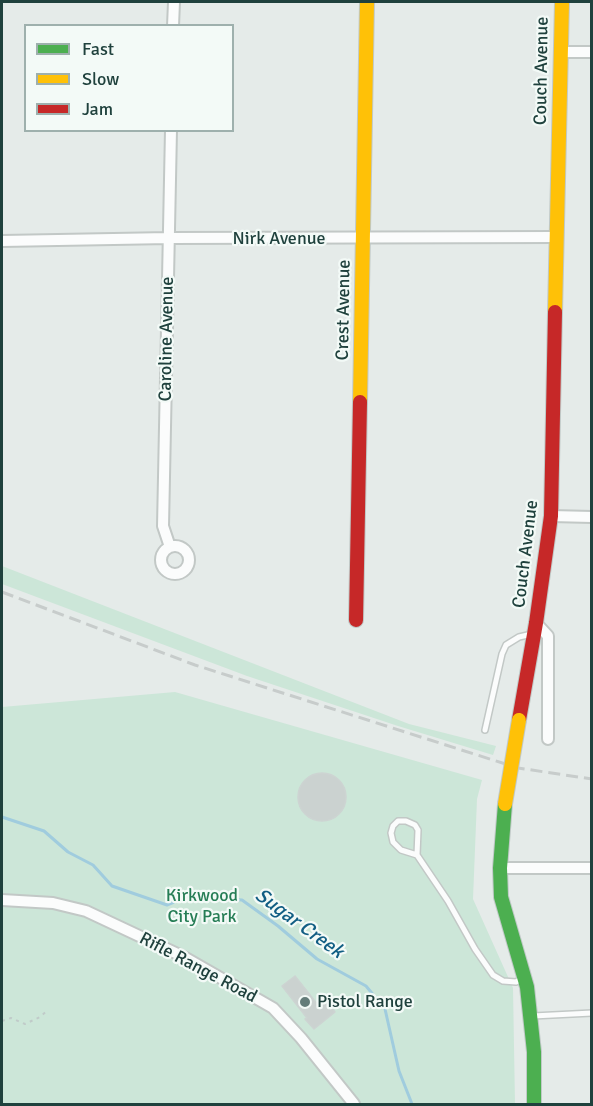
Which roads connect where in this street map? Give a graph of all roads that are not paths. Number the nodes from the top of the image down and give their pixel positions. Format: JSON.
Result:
{"nodes":[{"id":1,"x":174,"y":2,"type":"edge"},
{"id":2,"x":367,"y":2,"type":"edge"},
{"id":3,"x":562,"y":2,"type":"edge"},
{"id":4,"x":173,"y":24,"type":"edge"},
{"id":5,"x":561,"y":52,"type":"junction"},
{"id":6,"x":591,"y":52,"type":"edge"},
{"id":7,"x":171,"y":132,"type":"edge"},
{"id":8,"x":557,"y":237,"type":"junction"},
{"id":9,"x":169,"y":238,"type":"junction"},
{"id":10,"x":363,"y":239,"type":"junction"},
{"id":11,"x":2,"y":241,"type":"edge"},
{"id":12,"x":551,"y":516,"type":"junction"},
{"id":13,"x":591,"y":517,"type":"edge"},
{"id":14,"x":170,"y":547,"type":"dead end"},
{"id":15,"x":357,"y":620,"type":"dead end"},
{"id":16,"x":535,"y":628,"type":"junction"},
{"id":17,"x":486,"y":730,"type":"dead end"},
{"id":18,"x":548,"y":739,"type":"dead end"},
{"id":19,"x":417,"y":855,"type":"junction"},
{"id":20,"x":500,"y":868,"type":"junction"},
{"id":21,"x":591,"y":868,"type":"edge"},
{"id":22,"x":2,"y":900,"type":"edge"},
{"id":23,"x":524,"y":977,"type":"junction"},
{"id":24,"x":591,"y":1013,"type":"edge"},
{"id":25,"x":531,"y":1016,"type":"junction"},
{"id":26,"x":354,"y":1104,"type":"edge"},
{"id":27,"x":534,"y":1104,"type":"edge"}],
"edges":[{"from":1,"to":4,"type":"street"},
{"from":2,"to":10,"type":"street","name":"Crest Avenue"},
{"from":3,"to":5,"type":"street","name":"Couch Avenue"},
{"from":5,"to":6,"type":"street"},
{"from":5,"to":8,"type":"street","name":"Couch Avenue"},
{"from":7,"to":9,"type":"street","name":"Caroline Avenue"},
{"from":8,"to":10,"type":"street","name":"Nirk Avenue"},
{"from":8,"to":12,"type":"street","name":"Couch Avenue"},
{"from":9,"to":10,"type":"street","name":"Nirk Avenue"},
{"from":9,"to":11,"type":"street","name":"Nirk Avenue"},
{"from":9,"to":14,"type":"street","name":"Caroline Avenue"},
{"from":10,"to":15,"type":"street","name":"Crest Avenue"},
{"from":12,"to":13,"type":"street"},
{"from":12,"to":16,"type":"street","name":"Couch Avenue"},
{"from":16,"to":17,"type":"lane"},
{"from":16,"to":18,"type":"street"},
{"from":16,"to":20,"type":"street","name":"Couch Avenue","bridge":true},
{"from":19,"to":19,"type":"lane"},
{"from":19,"to":23,"type":"lane"},
{"from":20,"to":21,"type":"street"},
{"from":20,"to":23,"type":"street","name":"Couch Avenue"},
{"from":22,"to":26,"type":"street","name":"Rifle Range Road"},
{"from":23,"to":25,"type":"street","name":"Couch Avenue"},
{"from":24,"to":25,"type":"lane"},
{"from":25,"to":27,"type":"street","name":"Couch Avenue"}]}
